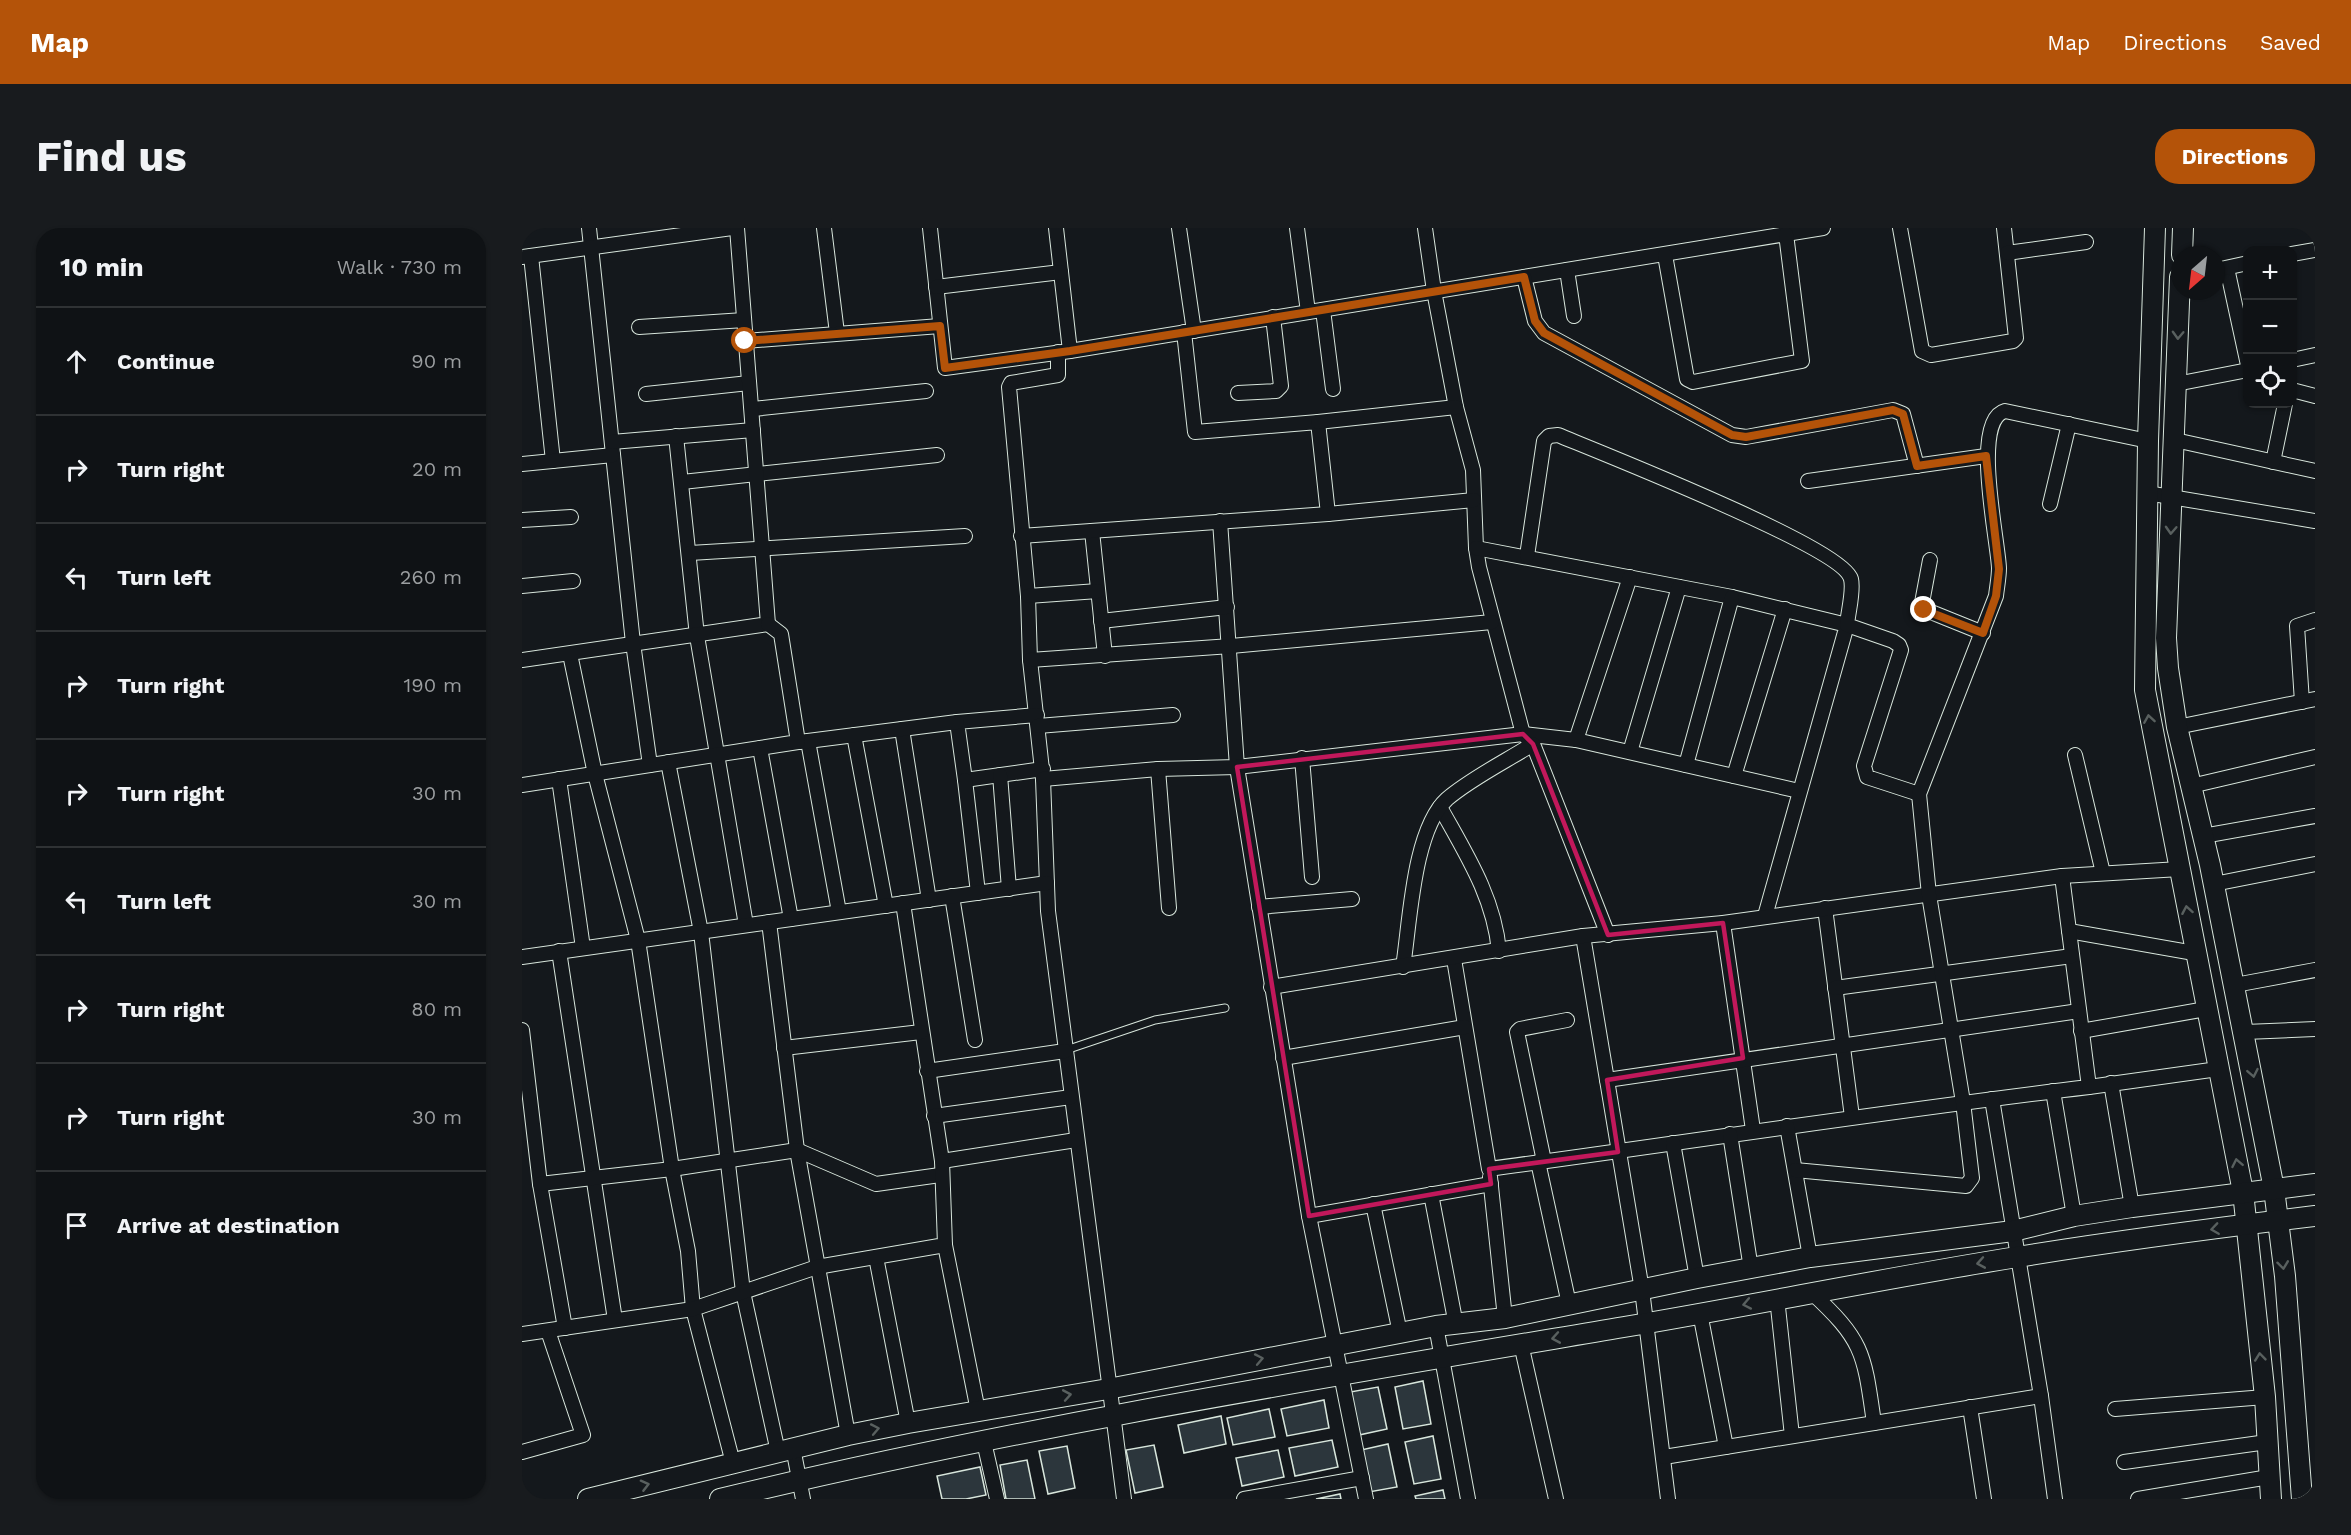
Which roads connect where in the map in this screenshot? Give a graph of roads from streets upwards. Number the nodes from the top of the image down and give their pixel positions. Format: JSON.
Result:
{"nodes":[{"id":1,"x":589,"y":228,"type":"edge"},
{"id":2,"x":732,"y":228,"type":"edge"},
{"id":3,"x":737,"y":228,"type":"edge"},
{"id":4,"x":824,"y":228,"type":"edge"},
{"id":5,"x":930,"y":228,"type":"edge"},
{"id":6,"x":1056,"y":228,"type":"edge"},
{"id":7,"x":1179,"y":228,"type":"edge"},
{"id":8,"x":1297,"y":228,"type":"edge"},
{"id":9,"x":1425,"y":228,"type":"edge"},
{"id":10,"x":1823,"y":228,"type":"edge"},
{"id":11,"x":1900,"y":228,"type":"edge"},
{"id":12,"x":2004,"y":228,"type":"edge"},
{"id":13,"x":2155,"y":228,"type":"edge"},
{"id":14,"x":2183,"y":228,"type":"edge"},
{"id":15,"x":1786,"y":234,"type":"junction"},
{"id":16,"x":2086,"y":242,"type":"dead end"},
{"id":17,"x":2182,"y":246,"type":"edge"},
{"id":18,"x":591,"y":248,"type":"junction"},
{"id":19,"x":2315,"y":250,"type":"edge"},
{"id":20,"x":2007,"y":253,"type":"junction"},
{"id":21,"x":2297,"y":253,"type":"edge"},
{"id":22,"x":1665,"y":255,"type":"junction"},
{"id":23,"x":526,"y":256,"type":"edge"},
{"id":24,"x":2243,"y":264,"type":"edge"},
{"id":25,"x":2225,"y":268,"type":"edge"},
{"id":26,"x":1568,"y":270,"type":"junction"},
{"id":27,"x":1061,"y":272,"type":"junction"},
{"id":28,"x":1524,"y":277,"type":"junction"},
{"id":29,"x":2225,"y":284,"type":"edge"},
{"id":30,"x":936,"y":287,"type":"junction"},
{"id":31,"x":1434,"y":291,"type":"junction"},
{"id":32,"x":2179,"y":300,"type":"edge"},
{"id":33,"x":1323,"y":310,"type":"junction"},
{"id":34,"x":1308,"y":312,"type":"junction"},
{"id":35,"x":1574,"y":316,"type":"dead end"},
{"id":36,"x":1273,"y":317,"type":"junction"},
{"id":37,"x":744,"y":320,"type":"junction"},
{"id":38,"x":940,"y":326,"type":"junction"},
{"id":39,"x":639,"y":327,"type":"dead end"},
{"id":40,"x":1189,"y":331,"type":"junction"},
{"id":41,"x":837,"y":333,"type":"junction"},
{"id":42,"x":745,"y":341,"type":"junction"},
{"id":43,"x":1064,"y":352,"type":"junction"},
{"id":44,"x":2244,"y":354,"type":"edge"},
{"id":45,"x":2315,"y":355,"type":"edge"},
{"id":46,"x":2297,"y":359,"type":"edge"},
{"id":47,"x":2243,"y":371,"type":"edge"},
{"id":48,"x":2227,"y":374,"type":"junction"},
{"id":49,"x":2243,"y":378,"type":"edge"},
{"id":50,"x":749,"y":383,"type":"junction"},
{"id":51,"x":2176,"y":384,"type":"junction"},
{"id":52,"x":1332,"y":389,"type":"dead end"},
{"id":53,"x":926,"y":391,"type":"dead end"},
{"id":54,"x":2297,"y":391,"type":"edge"},
{"id":55,"x":1238,"y":393,"type":"dead end"},
{"id":56,"x":646,"y":394,"type":"dead end"},
{"id":57,"x":2315,"y":396,"type":"edge"},
{"id":58,"x":1456,"y":407,"type":"junction"},
{"id":59,"x":2284,"y":408,"type":"edge"},
{"id":60,"x":753,"y":409,"type":"junction"},
{"id":61,"x":1318,"y":422,"type":"junction"},
{"id":62,"x":2069,"y":424,"type":"junction"},
{"id":63,"x":753,"y":430,"type":"junction"},
{"id":64,"x":676,"y":436,"type":"junction"},
{"id":65,"x":2175,"y":440,"type":"junction"},
{"id":66,"x":2148,"y":441,"type":"junction"},
{"id":67,"x":612,"y":449,"type":"junction"},
{"id":68,"x":937,"y":455,"type":"dead end"},
{"id":69,"x":1986,"y":456,"type":"junction"},
{"id":70,"x":553,"y":461,"type":"junction"},
{"id":71,"x":2273,"y":462,"type":"junction"},
{"id":72,"x":522,"y":464,"type":"edge"},
{"id":73,"x":1917,"y":466,"type":"junction"},
{"id":74,"x":2315,"y":471,"type":"edge"},
{"id":75,"x":758,"y":474,"type":"junction"},
{"id":76,"x":1808,"y":481,"type":"dead end"},
{"id":77,"x":682,"y":482,"type":"junction"},
{"id":78,"x":2147,"y":493,"type":"junction"},
{"id":79,"x":2173,"y":497,"type":"junction"},
{"id":80,"x":1474,"y":500,"type":"junction"},
{"id":81,"x":2050,"y":504,"type":"dead end"},
{"id":82,"x":1328,"y":514,"type":"junction"},
{"id":83,"x":571,"y":517,"type":"dead end"},
{"id":84,"x":522,"y":520,"type":"edge"},
{"id":85,"x":1220,"y":521,"type":"junction"},
{"id":86,"x":2315,"y":521,"type":"edge"},
{"id":87,"x":1092,"y":531,"type":"junction"},
{"id":88,"x":965,"y":536,"type":"dead end"},
{"id":89,"x":1021,"y":536,"type":"junction"},
{"id":90,"x":762,"y":547,"type":"junction"},
{"id":91,"x":1476,"y":548,"type":"junction"},
{"id":92,"x":690,"y":553,"type":"junction"},
{"id":93,"x":1527,"y":556,"type":"junction"},
{"id":94,"x":1930,"y":560,"type":"dead end"},
{"id":95,"x":1630,"y":577,"type":"junction"},
{"id":96,"x":573,"y":581,"type":"dead end"},
{"id":97,"x":522,"y":586,"type":"edge"},
{"id":98,"x":1679,"y":587,"type":"junction"},
{"id":99,"x":1098,"y":591,"type":"junction"},
{"id":100,"x":1028,"y":596,"type":"junction"},
{"id":101,"x":1732,"y":597,"type":"junction"},
{"id":102,"x":1227,"y":608,"type":"junction"},
{"id":103,"x":1785,"y":609,"type":"junction"},
{"id":104,"x":2315,"y":620,"type":"edge"},
{"id":105,"x":1101,"y":621,"type":"junction"},
{"id":106,"x":1492,"y":622,"type":"junction"},
{"id":107,"x":768,"y":624,"type":"junction"},
{"id":108,"x":1847,"y":625,"type":"junction"},
{"id":109,"x":1983,"y":633,"type":"junction"},
{"id":110,"x":697,"y":636,"type":"junction"},
{"id":111,"x":633,"y":643,"type":"junction"},
{"id":112,"x":1231,"y":646,"type":"junction"},
{"id":113,"x":570,"y":654,"type":"junction"},
{"id":114,"x":1105,"y":656,"type":"junction"},
{"id":115,"x":522,"y":660,"type":"edge"},
{"id":116,"x":1030,"y":660,"type":"junction"},
{"id":117,"x":2308,"y":700,"type":"edge"},
{"id":118,"x":1173,"y":715,"type":"dead end"},
{"id":119,"x":1038,"y":721,"type":"junction"},
{"id":120,"x":957,"y":722,"type":"junction"},
{"id":121,"x":2177,"y":727,"type":"junction"},
{"id":122,"x":902,"y":729,"type":"junction"},
{"id":123,"x":854,"y":735,"type":"junction"},
{"id":124,"x":1528,"y":739,"type":"junction"},
{"id":125,"x":1576,"y":740,"type":"junction"},
{"id":126,"x":803,"y":741,"type":"junction"},
{"id":127,"x":760,"y":748,"type":"junction"},
{"id":128,"x":1630,"y":752,"type":"junction"},
{"id":129,"x":716,"y":755,"type":"junction"},
{"id":130,"x":2075,"y":755,"type":"dead end"},
{"id":131,"x":2315,"y":757,"type":"edge"},
{"id":132,"x":1302,"y":758,"type":"junction"},
{"id":133,"x":668,"y":762,"type":"junction"},
{"id":134,"x":650,"y":765,"type":"junction"},
{"id":135,"x":1686,"y":765,"type":"junction"},
{"id":136,"x":1237,"y":767,"type":"junction"},
{"id":137,"x":1158,"y":769,"type":"junction"},
{"id":138,"x":595,"y":774,"type":"junction"},
{"id":139,"x":1043,"y":774,"type":"junction"},
{"id":140,"x":1000,"y":775,"type":"junction"},
{"id":141,"x":1734,"y":776,"type":"junction"},
{"id":142,"x":559,"y":779,"type":"junction"},
{"id":143,"x":523,"y":780,"type":"edge"},
{"id":144,"x":965,"y":780,"type":"junction"},
{"id":145,"x":2191,"y":786,"type":"junction"},
{"id":146,"x":1799,"y":791,"type":"junction"},
{"id":147,"x":1919,"y":795,"type":"junction"},
{"id":148,"x":1440,"y":807,"type":"junction"},
{"id":149,"x":2315,"y":816,"type":"edge"},
{"id":150,"x":2204,"y":837,"type":"junction"},
{"id":151,"x":2315,"y":864,"type":"edge"},
{"id":152,"x":2180,"y":868,"type":"junction"},
{"id":153,"x":2103,"y":873,"type":"junction"},
{"id":154,"x":2062,"y":876,"type":"junction"},
{"id":155,"x":1312,"y":877,"type":"dead end"},
{"id":156,"x":1047,"y":883,"type":"junction"},
{"id":157,"x":2214,"y":884,"type":"junction"},
{"id":158,"x":1008,"y":889,"type":"junction"},
{"id":159,"x":978,"y":893,"type":"junction"},
{"id":160,"x":1929,"y":894,"type":"junction"},
{"id":161,"x":952,"y":896,"type":"junction"},
{"id":162,"x":1352,"y":899,"type":"dead end"},
{"id":163,"x":929,"y":900,"type":"junction"},
{"id":164,"x":903,"y":903,"type":"junction"},
{"id":165,"x":886,"y":906,"type":"junction"},
{"id":166,"x":1259,"y":907,"type":"junction"},
{"id":167,"x":1169,"y":908,"type":"dead end"},
{"id":168,"x":1825,"y":908,"type":"junction"},
{"id":169,"x":839,"y":912,"type":"junction"},
{"id":170,"x":1765,"y":916,"type":"junction"},
{"id":171,"x":791,"y":919,"type":"junction"},
{"id":172,"x":769,"y":922,"type":"junction"},
{"id":173,"x":1723,"y":923,"type":"junction"},
{"id":174,"x":746,"y":925,"type":"junction"},
{"id":175,"x":2069,"y":931,"type":"junction"},
{"id":176,"x":700,"y":932,"type":"junction"},
{"id":177,"x":1608,"y":935,"type":"junction"},
{"id":178,"x":1583,"y":936,"type":"junction"},
{"id":179,"x":638,"y":940,"type":"junction"},
{"id":180,"x":583,"y":948,"type":"junction"},
{"id":181,"x":559,"y":951,"type":"junction"},
{"id":182,"x":1499,"y":951,"type":"junction"},
{"id":183,"x":2194,"y":953,"type":"junction"},
{"id":184,"x":2072,"y":956,"type":"junction"},
{"id":185,"x":522,"y":957,"type":"edge"},
{"id":186,"x":1454,"y":959,"type":"junction"},
{"id":187,"x":1403,"y":967,"type":"junction"},
{"id":188,"x":2315,"y":970,"type":"edge"},
{"id":189,"x":1942,"y":974,"type":"junction"},
{"id":190,"x":2235,"y":985,"type":"junction"},
{"id":191,"x":1271,"y":987,"type":"junction"},
{"id":192,"x":1835,"y":988,"type":"junction"},
{"id":193,"x":2206,"y":1009,"type":"junction"},
{"id":194,"x":2079,"y":1011,"type":"junction"},
{"id":195,"x":1567,"y":1020,"type":"dead end"},
{"id":196,"x":1465,"y":1027,"type":"junction"},
{"id":197,"x":2315,"y":1029,"type":"edge"},
{"id":198,"x":522,"y":1030,"type":"edge"},
{"id":199,"x":1951,"y":1030,"type":"junction"},
{"id":200,"x":2081,"y":1031,"type":"junction"},
{"id":201,"x":921,"y":1032,"type":"junction"},
{"id":202,"x":2245,"y":1032,"type":"junction"},
{"id":203,"x":975,"y":1040,"type":"dead end"},
{"id":204,"x":1843,"y":1046,"type":"junction"},
{"id":205,"x":784,"y":1048,"type":"junction"},
{"id":206,"x":1065,"y":1050,"type":"junction"},
{"id":207,"x":1283,"y":1058,"type":"junction"},
{"id":208,"x":1743,"y":1058,"type":"junction"},
{"id":209,"x":2218,"y":1069,"type":"junction"},
{"id":210,"x":927,"y":1071,"type":"junction"},
{"id":211,"x":1606,"y":1080,"type":"junction"},
{"id":212,"x":2111,"y":1083,"type":"junction"},
{"id":213,"x":2089,"y":1087,"type":"junction"},
{"id":214,"x":2053,"y":1091,"type":"junction"},
{"id":215,"x":1071,"y":1097,"type":"junction"},
{"id":216,"x":1992,"y":1099,"type":"junction"},
{"id":217,"x":1963,"y":1102,"type":"junction"},
{"id":218,"x":934,"y":1116,"type":"junction"},
{"id":219,"x":1852,"y":1117,"type":"junction"},
{"id":220,"x":1788,"y":1126,"type":"junction"},
{"id":221,"x":528,"y":1127,"type":"edge"},
{"id":222,"x":1753,"y":1130,"type":"junction"},
{"id":223,"x":1730,"y":1134,"type":"junction"},
{"id":224,"x":1076,"y":1140,"type":"junction"},
{"id":225,"x":1673,"y":1143,"type":"junction"},
{"id":226,"x":797,"y":1150,"type":"junction"},
{"id":227,"x":1618,"y":1152,"type":"junction"},
{"id":228,"x":729,"y":1161,"type":"junction"},
{"id":229,"x":1541,"y":1162,"type":"junction"},
{"id":230,"x":941,"y":1168,"type":"junction"},
{"id":231,"x":672,"y":1169,"type":"junction"},
{"id":232,"x":1489,"y":1169,"type":"junction"},
{"id":233,"x":1795,"y":1170,"type":"junction"},
{"id":234,"x":595,"y":1178,"type":"junction"},
{"id":235,"x":540,"y":1184,"type":"junction"},
{"id":236,"x":1491,"y":1184,"type":"junction"},
{"id":237,"x":2315,"y":1184,"type":"edge"},
{"id":238,"x":2274,"y":1189,"type":"junction"},
{"id":239,"x":2243,"y":1192,"type":"junction"},
{"id":240,"x":1431,"y":1194,"type":"junction"},
{"id":241,"x":1373,"y":1204,"type":"junction"},
{"id":242,"x":2132,"y":1207,"type":"junction"},
{"id":243,"x":2082,"y":1215,"type":"junction"},
{"id":244,"x":1309,"y":1216,"type":"junction"},
{"id":245,"x":2315,"y":1216,"type":"edge"},
{"id":246,"x":2278,"y":1220,"type":"junction"},
{"id":247,"x":2246,"y":1225,"type":"junction"},
{"id":248,"x":2013,"y":1231,"type":"junction"},
{"id":249,"x":945,"y":1245,"type":"junction"},
{"id":250,"x":2097,"y":1245,"type":"junction"},
{"id":251,"x":876,"y":1257,"type":"junction"},
{"id":252,"x":1810,"y":1257,"type":"junction"},
{"id":253,"x":2018,"y":1257,"type":"junction"},
{"id":254,"x":817,"y":1267,"type":"junction"},
{"id":255,"x":1751,"y":1269,"type":"junction"},
{"id":256,"x":1697,"y":1278,"type":"junction"},
{"id":257,"x":1642,"y":1290,"type":"junction"},
{"id":258,"x":743,"y":1292,"type":"junction"},
{"id":259,"x":1811,"y":1292,"type":"junction"},
{"id":260,"x":1777,"y":1298,"type":"junction"},
{"id":261,"x":1569,"y":1304,"type":"junction"},
{"id":262,"x":693,"y":1309,"type":"junction"},
{"id":263,"x":1700,"y":1313,"type":"junction"},
{"id":264,"x":1505,"y":1318,"type":"junction"},
{"id":265,"x":615,"y":1320,"type":"junction"},
{"id":266,"x":1646,"y":1323,"type":"junction"},
{"id":267,"x":1456,"y":1325,"type":"junction"},
{"id":268,"x":1436,"y":1326,"type":"junction"},
{"id":269,"x":565,"y":1328,"type":"junction"},
{"id":270,"x":548,"y":1331,"type":"junction"},
{"id":271,"x":1400,"y":1333,"type":"junction"},
{"id":272,"x":522,"y":1335,"type":"edge"},
{"id":273,"x":1521,"y":1344,"type":"junction"},
{"id":274,"x":1333,"y":1345,"type":"junction"},
{"id":275,"x":1443,"y":1358,"type":"junction"},
{"id":276,"x":1340,"y":1374,"type":"junction"},
{"id":277,"x":1108,"y":1389,"type":"junction"},
{"id":278,"x":2041,"y":1396,"type":"junction"},
{"id":279,"x":2265,"y":1397,"type":"junction"},
{"id":280,"x":1970,"y":1407,"type":"junction"},
{"id":281,"x":2115,"y":1409,"type":"dead end"},
{"id":282,"x":978,"y":1411,"type":"junction"},
{"id":283,"x":1112,"y":1416,"type":"junction"},
{"id":284,"x":908,"y":1422,"type":"junction"},
{"id":285,"x":1874,"y":1423,"type":"junction"},
{"id":286,"x":848,"y":1435,"type":"junction"},
{"id":287,"x":1792,"y":1436,"type":"junction"},
{"id":288,"x":984,"y":1442,"type":"junction"},
{"id":289,"x":2268,"y":1442,"type":"junction"},
{"id":290,"x":1726,"y":1447,"type":"junction"},
{"id":291,"x":785,"y":1450,"type":"junction"},
{"id":292,"x":522,"y":1452,"type":"edge"},
{"id":293,"x":1664,"y":1457,"type":"junction"},
{"id":294,"x":2124,"y":1462,"type":"dead end"},
{"id":295,"x":733,"y":1463,"type":"junction"},
{"id":296,"x":2270,"y":1477,"type":"junction"},
{"id":297,"x":1362,"y":1478,"type":"junction"},
{"id":298,"x":801,"y":1490,"type":"edge"},
{"id":299,"x":1293,"y":1495,"type":"edge"},
{"id":300,"x":588,"y":1499,"type":"edge"},
{"id":301,"x":722,"y":1499,"type":"edge"},
{"id":302,"x":997,"y":1499,"type":"edge"},
{"id":303,"x":1124,"y":1499,"type":"edge"},
{"id":304,"x":1244,"y":1499,"type":"edge"},
{"id":305,"x":1366,"y":1499,"type":"edge"},
{"id":306,"x":1468,"y":1499,"type":"edge"},
{"id":307,"x":1556,"y":1499,"type":"edge"},
{"id":308,"x":1668,"y":1499,"type":"edge"},
{"id":309,"x":1984,"y":1499,"type":"edge"},
{"id":310,"x":2055,"y":1499,"type":"edge"},
{"id":311,"x":2138,"y":1499,"type":"edge"},
{"id":312,"x":2271,"y":1499,"type":"edge"},
{"id":313,"x":2302,"y":1499,"type":"edge"}],
"edges":[{"from":1,"to":18,"type":"street"},
{"from":2,"to":18,"type":"street"},
{"from":3,"to":37,"type":"street"},
{"from":4,"to":41,"type":"street"},
{"from":5,"to":30,"type":"street"},
{"from":6,"to":27,"type":"street"},
{"from":7,"to":40,"type":"street"},
{"from":8,"to":34,"type":"street"},
{"from":9,"to":31,"type":"street"},
{"from":10,"to":15,"type":"street"},
{"from":11,"to":20,"type":"street"},
{"from":12,"to":20,"type":"street"},
{"from":13,"to":66,"type":"street"},
{"from":14,"to":17,"type":"street"},
{"from":15,"to":22,"type":"street"},
{"from":15,"to":22,"type":"street"},
{"from":16,"to":20,"type":"street"},
{"from":18,"to":23,"type":"street"},
{"from":18,"to":67,"type":"street"},
{"from":19,"to":21,"type":"street"},
{"from":22,"to":26,"type":"street"},
{"from":23,"to":70,"type":"street"},
{"from":24,"to":25,"type":"street"},
{"from":26,"to":28,"type":"street"},
{"from":26,"to":35,"type":"street"},
{"from":27,"to":30,"type":"street"},
{"from":27,"to":43,"type":"street"},
{"from":28,"to":31,"type":"street"},
{"from":28,"to":73,"type":"street"},
{"from":29,"to":44,"type":"street"},
{"from":30,"to":38,"type":"street"},
{"from":31,"to":33,"type":"street"},
{"from":31,"to":58,"type":"street"},
{"from":32,"to":51,"type":"street","one_way":true},
{"from":33,"to":34,"type":"street"},
{"from":33,"to":52,"type":"street"},
{"from":34,"to":36,"type":"street"},
{"from":36,"to":40,"type":"street"},
{"from":36,"to":55,"type":"street"},
{"from":37,"to":39,"type":"street"},
{"from":37,"to":42,"type":"street"},
{"from":38,"to":41,"type":"street"},
{"from":38,"to":43,"type":"street"},
{"from":40,"to":43,"type":"street"},
{"from":40,"to":61,"type":"street"},
{"from":41,"to":42,"type":"street"},
{"from":42,"to":50,"type":"street"},
{"from":43,"to":89,"type":"street"},
{"from":45,"to":46,"type":"street"},
{"from":47,"to":48,"type":"street"},
{"from":48,"to":49,"type":"street"},
{"from":48,"to":51,"type":"street"},
{"from":50,"to":56,"type":"street"},
{"from":50,"to":60,"type":"street"},
{"from":51,"to":65,"type":"street"},
{"from":53,"to":60,"type":"street"},
{"from":54,"to":57,"type":"street"},
{"from":58,"to":61,"type":"street"},
{"from":58,"to":80,"type":"street"},
{"from":59,"to":71,"type":"street"},
{"from":60,"to":63,"type":"street"},
{"from":61,"to":82,"type":"street"},
{"from":62,"to":66,"type":"street"},
{"from":62,"to":69,"type":"street"},
{"from":62,"to":81,"type":"street"},
{"from":63,"to":64,"type":"street"},
{"from":63,"to":75,"type":"street"},
{"from":64,"to":67,"type":"street"},
{"from":64,"to":77,"type":"street"},
{"from":65,"to":71,"type":"street"},
{"from":65,"to":79,"type":"street"},
{"from":66,"to":78,"type":"street"},
{"from":67,"to":70,"type":"street"},
{"from":67,"to":111,"type":"street"},
{"from":68,"to":75,"type":"street"},
{"from":69,"to":73,"type":"street"},
{"from":69,"to":109,"type":"street"},
{"from":70,"to":72,"type":"street"},
{"from":71,"to":74,"type":"street"},
{"from":73,"to":76,"type":"street"},
{"from":75,"to":77,"type":"street"},
{"from":75,"to":90,"type":"street"},
{"from":77,"to":92,"type":"street"},
{"from":78,"to":79,"type":"street"},
{"from":152,"to":78,"type":"street","one_way":true},
{"from":79,"to":86,"type":"street"},
{"from":79,"to":121,"type":"street","one_way":true},
{"from":80,"to":82,"type":"street"},
{"from":80,"to":91,"type":"street"},
{"from":82,"to":85,"type":"street"},
{"from":83,"to":84,"type":"street"},
{"from":85,"to":87,"type":"street"},
{"from":85,"to":102,"type":"street"},
{"from":87,"to":89,"type":"street"},
{"from":87,"to":99,"type":"street"},
{"from":88,"to":90,"type":"street"},
{"from":89,"to":100,"type":"street"},
{"from":90,"to":92,"type":"street"},
{"from":90,"to":107,"type":"street"},
{"from":91,"to":93,"type":"street"},
{"from":91,"to":106,"type":"street"},
{"from":92,"to":110,"type":"street"},
{"from":93,"to":95,"type":"street"},
{"from":93,"to":108,"type":"street"},
{"from":94,"to":109,"type":"street"},
{"from":95,"to":98,"type":"street"},
{"from":95,"to":125,"type":"street"},
{"from":96,"to":97,"type":"street"},
{"from":98,"to":101,"type":"street"},
{"from":98,"to":128,"type":"street"},
{"from":99,"to":100,"type":"street"},
{"from":99,"to":105,"type":"street"},
{"from":100,"to":116,"type":"street"},
{"from":101,"to":103,"type":"street"},
{"from":101,"to":135,"type":"street"},
{"from":102,"to":105,"type":"street"},
{"from":102,"to":112,"type":"street"},
{"from":103,"to":108,"type":"street"},
{"from":103,"to":141,"type":"street"},
{"from":104,"to":117,"type":"street"},
{"from":105,"to":114,"type":"street"},
{"from":106,"to":112,"type":"street"},
{"from":106,"to":124,"type":"street"},
{"from":107,"to":110,"type":"street"},
{"from":107,"to":126,"type":"street"},
{"from":108,"to":146,"type":"street"},
{"from":108,"to":147,"type":"street"},
{"from":109,"to":147,"type":"street"},
{"from":110,"to":111,"type":"street"},
{"from":110,"to":129,"type":"street"},
{"from":111,"to":113,"type":"street"},
{"from":111,"to":134,"type":"street"},
{"from":112,"to":114,"type":"street"},
{"from":112,"to":136,"type":"street"},
{"from":113,"to":115,"type":"street"},
{"from":113,"to":138,"type":"street"},
{"from":114,"to":116,"type":"street"},
{"from":116,"to":119,"type":"street"},
{"from":117,"to":121,"type":"street"},
{"from":118,"to":119,"type":"street"},
{"from":119,"to":120,"type":"street"},
{"from":119,"to":139,"type":"street"},
{"from":120,"to":122,"type":"street"},
{"from":120,"to":144,"type":"street"},
{"from":121,"to":145,"type":"street"},
{"from":122,"to":123,"type":"street"},
{"from":122,"to":163,"type":"street"},
{"from":123,"to":126,"type":"street"},
{"from":123,"to":165,"type":"street"},
{"from":124,"to":125,"type":"street"},
{"from":124,"to":132,"type":"street"},
{"from":124,"to":148,"type":"street"},
{"from":124,"to":177,"type":"street"},
{"from":125,"to":128,"type":"street"},
{"from":126,"to":127,"type":"street"},
{"from":126,"to":169,"type":"street"},
{"from":127,"to":129,"type":"street"},
{"from":127,"to":171,"type":"street"},
{"from":128,"to":135,"type":"street"},
{"from":129,"to":133,"type":"street"},
{"from":129,"to":174,"type":"street"},
{"from":130,"to":153,"type":"street"},
{"from":131,"to":145,"type":"street"},
{"from":132,"to":136,"type":"street"},
{"from":132,"to":155,"type":"street"},
{"from":133,"to":134,"type":"street"},
{"from":133,"to":176,"type":"street"},
{"from":134,"to":138,"type":"street"},
{"from":135,"to":141,"type":"street"},
{"from":136,"to":137,"type":"street"},
{"from":136,"to":166,"type":"street"},
{"from":137,"to":139,"type":"street"},
{"from":137,"to":167,"type":"street"},
{"from":138,"to":142,"type":"street"},
{"from":138,"to":179,"type":"street"},
{"from":139,"to":140,"type":"street"},
{"from":139,"to":156,"type":"street"},
{"from":140,"to":144,"type":"street"},
{"from":140,"to":158,"type":"street"},
{"from":141,"to":146,"type":"street"},
{"from":142,"to":143,"type":"street"},
{"from":142,"to":180,"type":"street"},
{"from":144,"to":159,"type":"street"},
{"from":145,"to":150,"type":"street"},
{"from":146,"to":170,"type":"street"},
{"from":147,"to":160,"type":"street"},
{"from":148,"to":182,"type":"street"},
{"from":148,"to":187,"type":"street"},
{"from":149,"to":150,"type":"street"},
{"from":150,"to":157,"type":"street"},
{"from":151,"to":157,"type":"street"},
{"from":152,"to":153,"type":"street"},
{"from":183,"to":152,"type":"street","one_way":true},
{"from":153,"to":154,"type":"street"},
{"from":154,"to":160,"type":"street"},
{"from":154,"to":175,"type":"street"},
{"from":156,"to":158,"type":"street"},
{"from":156,"to":206,"type":"street"},
{"from":157,"to":190,"type":"street"},
{"from":158,"to":159,"type":"street"},
{"from":159,"to":161,"type":"street"},
{"from":160,"to":168,"type":"street"},
{"from":160,"to":189,"type":"street"},
{"from":161,"to":163,"type":"street"},
{"from":161,"to":203,"type":"street"},
{"from":162,"to":166,"type":"street"},
{"from":163,"to":164,"type":"street"},
{"from":164,"to":165,"type":"street"},
{"from":164,"to":201,"type":"street"},
{"from":165,"to":169,"type":"street"},
{"from":166,"to":191,"type":"street"},
{"from":168,"to":170,"type":"street"},
{"from":168,"to":192,"type":"street"},
{"from":169,"to":171,"type":"street"},
{"from":170,"to":173,"type":"street"},
{"from":171,"to":172,"type":"street"},
{"from":172,"to":174,"type":"street"},
{"from":172,"to":205,"type":"street"},
{"from":173,"to":177,"type":"street"},
{"from":173,"to":208,"type":"street"},
{"from":174,"to":176,"type":"street"},
{"from":175,"to":183,"type":"street"},
{"from":175,"to":184,"type":"street"},
{"from":176,"to":179,"type":"street"},
{"from":176,"to":228,"type":"street"},
{"from":177,"to":178,"type":"street"},
{"from":178,"to":182,"type":"street"},
{"from":178,"to":211,"type":"street"},
{"from":179,"to":180,"type":"street"},
{"from":179,"to":231,"type":"street"},
{"from":180,"to":181,"type":"street"},
{"from":181,"to":185,"type":"street"},
{"from":181,"to":234,"type":"street"},
{"from":182,"to":186,"type":"street"},
{"from":183,"to":193,"type":"street"},
{"from":184,"to":189,"type":"street"},
{"from":184,"to":194,"type":"street"},
{"from":186,"to":187,"type":"street"},
{"from":186,"to":196,"type":"street"},
{"from":187,"to":191,"type":"street"},
{"from":188,"to":190,"type":"street"},
{"from":189,"to":192,"type":"street"},
{"from":189,"to":199,"type":"street"},
{"from":190,"to":202,"type":"street"},
{"from":191,"to":207,"type":"street"},
{"from":192,"to":204,"type":"street"},
{"from":193,"to":200,"type":"street"},
{"from":193,"to":209,"type":"street"},
{"from":194,"to":199,"type":"street"},
{"from":194,"to":200,"type":"street"},
{"from":195,"to":229,"type":"street"},
{"from":196,"to":207,"type":"street"},
{"from":196,"to":232,"type":"street"},
{"from":197,"to":202,"type":"street"},
{"from":198,"to":221,"type":"street"},
{"from":199,"to":204,"type":"street"},
{"from":199,"to":217,"type":"street"},
{"from":200,"to":213,"type":"street"},
{"from":201,"to":205,"type":"street"},
{"from":201,"to":210,"type":"street"},
{"from":202,"to":238,"type":"street","one_way":true},
{"from":204,"to":208,"type":"street"},
{"from":204,"to":219,"type":"street"},
{"from":205,"to":226,"type":"street"},
{"from":206,"to":210,"type":"street"},
{"from":206,"to":215,"type":"street"},
{"from":207,"to":244,"type":"street"},
{"from":208,"to":211,"type":"street"},
{"from":208,"to":222,"type":"street"},
{"from":209,"to":212,"type":"street"},
{"from":239,"to":209,"type":"street","one_way":true},
{"from":210,"to":218,"type":"street"},
{"from":211,"to":227,"type":"street"},
{"from":212,"to":213,"type":"street"},
{"from":212,"to":242,"type":"street"},
{"from":213,"to":214,"type":"street"},
{"from":214,"to":216,"type":"street"},
{"from":214,"to":243,"type":"street"},
{"from":215,"to":218,"type":"street"},
{"from":215,"to":224,"type":"street"},
{"from":216,"to":217,"type":"street"},
{"from":216,"to":248,"type":"street"},
{"from":217,"to":219,"type":"street"},
{"from":217,"to":233,"type":"street"},
{"from":218,"to":230,"type":"street"},
{"from":219,"to":220,"type":"street"},
{"from":220,"to":222,"type":"street"},
{"from":220,"to":233,"type":"street"},
{"from":221,"to":235,"type":"street"},
{"from":222,"to":223,"type":"street"},
{"from":223,"to":225,"type":"street"},
{"from":223,"to":255,"type":"street"},
{"from":224,"to":230,"type":"street"},
{"from":224,"to":277,"type":"street"},
{"from":225,"to":227,"type":"street"},
{"from":225,"to":256,"type":"street"},
{"from":226,"to":228,"type":"street"},
{"from":226,"to":230,"type":"street"},
{"from":226,"to":254,"type":"street"},
{"from":227,"to":229,"type":"street"},
{"from":227,"to":257,"type":"street"},
{"from":228,"to":231,"type":"street"},
{"from":228,"to":258,"type":"street"},
{"from":229,"to":232,"type":"street"},
{"from":229,"to":261,"type":"street"},
{"from":230,"to":249,"type":"street"},
{"from":231,"to":234,"type":"street"},
{"from":231,"to":262,"type":"street"},
{"from":232,"to":236,"type":"street"},
{"from":233,"to":252,"type":"street"},
{"from":234,"to":235,"type":"street"},
{"from":234,"to":265,"type":"street"},
{"from":235,"to":269,"type":"street"},
{"from":236,"to":240,"type":"street"},
{"from":236,"to":264,"type":"street"},
{"from":237,"to":238,"type":"street"},
{"from":238,"to":239,"type":"street"},
{"from":238,"to":246,"type":"street"},
{"from":239,"to":242,"type":"street"},
{"from":239,"to":247,"type":"street"},
{"from":240,"to":241,"type":"street"},
{"from":240,"to":267,"type":"street"},
{"from":241,"to":244,"type":"street"},
{"from":241,"to":271,"type":"street"},
{"from":242,"to":243,"type":"street"},
{"from":243,"to":248,"type":"street"},
{"from":243,"to":250,"type":"street"},
{"from":244,"to":274,"type":"street"},
{"from":245,"to":246,"type":"street"},
{"from":246,"to":247,"type":"street"},
{"from":246,"to":313,"type":"street","one_way":true},
{"from":247,"to":250,"type":"street","one_way":true},
{"from":279,"to":247,"type":"street","one_way":true},
{"from":248,"to":252,"type":"street"},
{"from":248,"to":253,"type":"street"},
{"from":249,"to":251,"type":"street"},
{"from":249,"to":282,"type":"street"},
{"from":250,"to":253,"type":"street"},
{"from":251,"to":254,"type":"street"},
{"from":251,"to":284,"type":"street"},
{"from":252,"to":255,"type":"street"},
{"from":253,"to":259,"type":"street","one_way":true},
{"from":253,"to":278,"type":"street"},
{"from":254,"to":258,"type":"street"},
{"from":254,"to":286,"type":"street"},
{"from":255,"to":256,"type":"street"},
{"from":256,"to":257,"type":"street"},
{"from":257,"to":261,"type":"street"},
{"from":257,"to":266,"type":"street"},
{"from":258,"to":262,"type":"street"},
{"from":258,"to":291,"type":"street"},
{"from":259,"to":260,"type":"street"},
{"from":259,"to":285,"type":"street"},
{"from":260,"to":263,"type":"street","one_way":true},
{"from":260,"to":287,"type":"street"},
{"from":261,"to":264,"type":"street"},
{"from":262,"to":265,"type":"street"},
{"from":262,"to":295,"type":"street"},
{"from":263,"to":266,"type":"street"},
{"from":263,"to":290,"type":"street"},
{"from":264,"to":267,"type":"street"},
{"from":265,"to":269,"type":"street"},
{"from":266,"to":273,"type":"street","one_way":true},
{"from":266,"to":293,"type":"street"},
{"from":267,"to":268,"type":"street"},
{"from":268,"to":271,"type":"street"},
{"from":268,"to":275,"type":"street"},
{"from":269,"to":270,"type":"street"},
{"from":270,"to":272,"type":"street"},
{"from":270,"to":292,"type":"street"},
{"from":271,"to":274,"type":"street"},
{"from":273,"to":275,"type":"street"},
{"from":273,"to":307,"type":"street"},
{"from":274,"to":276,"type":"street"},
{"from":277,"to":274,"type":"street","one_way":true},
{"from":275,"to":276,"type":"street"},
{"from":275,"to":306,"type":"street"},
{"from":276,"to":283,"type":"street"},
{"from":276,"to":297,"type":"street"},
{"from":282,"to":277,"type":"street","one_way":true},
{"from":277,"to":283,"type":"street"},
{"from":278,"to":280,"type":"street"},
{"from":278,"to":310,"type":"street"},
{"from":279,"to":281,"type":"street"},
{"from":279,"to":289,"type":"street"},
{"from":280,"to":285,"type":"street"},
{"from":280,"to":309,"type":"street"},
{"from":282,"to":284,"type":"street"},
{"from":283,"to":288,"type":"street"},
{"from":283,"to":303,"type":"street"},
{"from":286,"to":284,"type":"street","one_way":true},
{"from":285,"to":287,"type":"street"},
{"from":286,"to":291,"type":"street"},
{"from":287,"to":290,"type":"street"},
{"from":288,"to":298,"type":"street"},
{"from":288,"to":302,"type":"street"},
{"from":289,"to":294,"type":"street"},
{"from":289,"to":296,"type":"street"},
{"from":290,"to":293,"type":"street"},
{"from":291,"to":295,"type":"street"},
{"from":291,"to":298,"type":"street"},
{"from":293,"to":308,"type":"street"},
{"from":300,"to":295,"type":"street","one_way":true},
{"from":296,"to":311,"type":"street"},
{"from":296,"to":312,"type":"street"},
{"from":297,"to":299,"type":"street"},
{"from":297,"to":305,"type":"street"},
{"from":298,"to":301,"type":"street"},
{"from":299,"to":304,"type":"street"}]}
